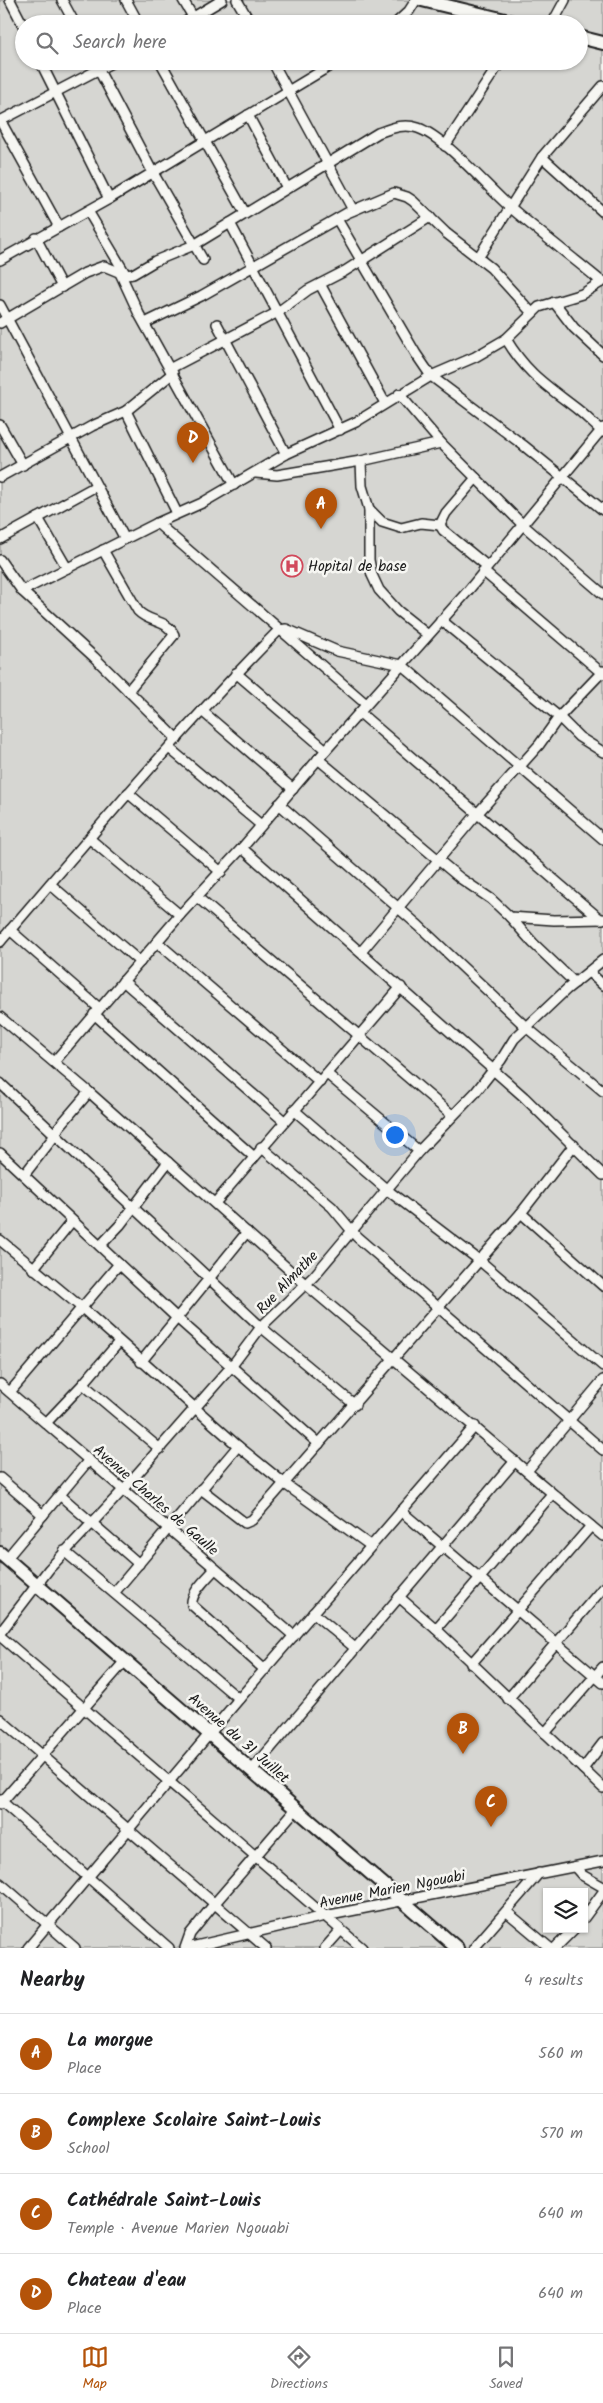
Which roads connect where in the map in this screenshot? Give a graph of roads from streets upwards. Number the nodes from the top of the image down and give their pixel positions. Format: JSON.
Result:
{"nodes":[{"id":1,"x":10,"y":0,"type":"edge"},
{"id":2,"x":62,"y":0,"type":"edge"},
{"id":3,"x":126,"y":0,"type":"edge"},
{"id":4,"x":183,"y":0,"type":"edge"},
{"id":5,"x":222,"y":0,"type":"edge"},
{"id":6,"x":237,"y":0,"type":"edge"},
{"id":7,"x":416,"y":0,"type":"edge"},
{"id":8,"x":422,"y":0,"type":"edge"},
{"id":9,"x":565,"y":0,"type":"edge"},
{"id":10,"x":18,"y":15,"type":"edge"},
{"id":11,"x":70,"y":15,"type":"edge"},
{"id":12,"x":134,"y":15,"type":"edge"},
{"id":13,"x":192,"y":15,"type":"edge"},
{"id":14,"x":196,"y":15,"type":"edge"},
{"id":15,"x":246,"y":15,"type":"edge"},
{"id":16,"x":405,"y":15,"type":"edge"},
{"id":17,"x":484,"y":15,"type":"edge"},
{"id":18,"x":557,"y":15,"type":"edge"},
{"id":19,"x":588,"y":39,"type":"edge"},
{"id":20,"x":603,"y":43,"type":"edge"},
{"id":21,"x":44,"y":70,"type":"edge"},
{"id":22,"x":89,"y":70,"type":"edge"},
{"id":23,"x":99,"y":70,"type":"edge"},
{"id":24,"x":165,"y":70,"type":"edge"},
{"id":25,"x":277,"y":70,"type":"edge"},
{"id":26,"x":324,"y":70,"type":"edge"},
{"id":27,"x":495,"y":70,"type":"edge"},
{"id":28,"x":603,"y":86,"type":"edge"},
{"id":29,"x":289,"y":92,"type":"junction"},
{"id":30,"x":54,"y":94,"type":"junction"},
{"id":31,"x":248,"y":115,"type":"junction"},
{"id":32,"x":0,"y":121,"type":"edge"},
{"id":33,"x":204,"y":140,"type":"junction"},
{"id":34,"x":445,"y":146,"type":"junction"},
{"id":35,"x":542,"y":157,"type":"junction"},
{"id":36,"x":329,"y":163,"type":"junction"},
{"id":37,"x":152,"y":172,"type":"junction"},
{"id":38,"x":287,"y":188,"type":"junction"},
{"id":39,"x":109,"y":200,"type":"junction"},
{"id":40,"x":510,"y":207,"type":"junction"},
{"id":41,"x":354,"y":210,"type":"junction"},
{"id":42,"x":88,"y":211,"type":"junction"},
{"id":43,"x":603,"y":212,"type":"edge"},
{"id":44,"x":244,"y":213,"type":"junction"},
{"id":45,"x":430,"y":217,"type":"junction"},
{"id":46,"x":337,"y":219,"type":"junction"},
{"id":47,"x":230,"y":223,"type":"junction"},
{"id":48,"x":59,"y":226,"type":"junction"},
{"id":49,"x":36,"y":238,"type":"junction"},
{"id":50,"x":194,"y":244,"type":"junction"},
{"id":51,"x":478,"y":258,"type":"junction"},
{"id":52,"x":0,"y":260,"type":"edge"},
{"id":53,"x":203,"y":260,"type":"dead end"},
{"id":54,"x":360,"y":260,"type":"junction"},
{"id":55,"x":253,"y":268,"type":"junction"},
{"id":56,"x":123,"y":274,"type":"junction"},
{"id":57,"x":603,"y":281,"type":"edge"},
{"id":58,"x":320,"y":284,"type":"junction"},
{"id":59,"x":62,"y":287,"type":"junction"},
{"id":60,"x":554,"y":302,"type":"junction"},
{"id":61,"x":0,"y":305,"type":"edge"},
{"id":62,"x":278,"y":312,"type":"junction"},
{"id":63,"x":532,"y":313,"type":"junction"},
{"id":64,"x":3,"y":321,"type":"edge"},
{"id":65,"x":145,"y":322,"type":"junction"},
{"id":66,"x":217,"y":324,"type":"dead end"},
{"id":67,"x":506,"y":339,"type":"junction"},
{"id":68,"x":226,"y":341,"type":"junction"},
{"id":69,"x":603,"y":355,"type":"edge"},
{"id":70,"x":172,"y":370,"type":"junction"},
{"id":71,"x":431,"y":376,"type":"junction"},
{"id":72,"x":399,"y":394,"type":"junction"},
{"id":73,"x":386,"y":403,"type":"junction"},
{"id":74,"x":126,"y":411,"type":"junction"},
{"id":75,"x":0,"y":425,"type":"edge"},
{"id":76,"x":340,"y":430,"type":"junction"},
{"id":77,"x":602,"y":430,"type":"edge"},
{"id":78,"x":70,"y":438,"type":"junction"},
{"id":79,"x":440,"y":443,"type":"junction"},
{"id":80,"x":286,"y":454,"type":"junction"},
{"id":81,"x":361,"y":462,"type":"junction"},
{"id":82,"x":23,"y":465,"type":"junction"},
{"id":83,"x":255,"y":473,"type":"junction"},
{"id":84,"x":0,"y":477,"type":"edge"},
{"id":85,"x":476,"y":478,"type":"junction"},
{"id":86,"x":562,"y":478,"type":"junction"},
{"id":87,"x":234,"y":484,"type":"junction"},
{"id":88,"x":96,"y":486,"type":"junction"},
{"id":89,"x":369,"y":510,"type":"junction"},
{"id":90,"x":603,"y":510,"type":"edge"},
{"id":91,"x":177,"y":513,"type":"junction"},
{"id":92,"x":38,"y":518,"type":"junction"},
{"id":93,"x":157,"y":523,"type":"junction"},
{"id":94,"x":440,"y":525,"type":"junction"},
{"id":95,"x":523,"y":525,"type":"junction"},
{"id":96,"x":0,"y":539,"type":"edge"},
{"id":97,"x":125,"y":539,"type":"junction"},
{"id":98,"x":103,"y":550,"type":"junction"},
{"id":99,"x":0,"y":560,"type":"edge"},
{"id":100,"x":67,"y":568,"type":"junction"},
{"id":101,"x":485,"y":569,"type":"junction"},
{"id":102,"x":22,"y":592,"type":"junction"},
{"id":103,"x":603,"y":594,"type":"edge"},
{"id":104,"x":441,"y":620,"type":"junction"},
{"id":105,"x":279,"y":630,"type":"junction"},
{"id":106,"x":428,"y":635,"type":"junction"},
{"id":107,"x":402,"y":665,"type":"junction"},
{"id":108,"x":236,"y":673,"type":"junction"},
{"id":109,"x":602,"y":673,"type":"edge"},
{"id":110,"x":128,"y":691,"type":"junction"},
{"id":111,"x":366,"y":704,"type":"junction"},
{"id":112,"x":202,"y":711,"type":"junction"},
{"id":113,"x":360,"y":713,"type":"junction"},
{"id":114,"x":559,"y":717,"type":"junction"},
{"id":115,"x":177,"y":739,"type":"junction"},
{"id":116,"x":169,"y":748,"type":"junction"},
{"id":117,"x":326,"y":750,"type":"junction"},
{"id":118,"x":603,"y":752,"type":"edge"},
{"id":119,"x":318,"y":759,"type":"junction"},
{"id":120,"x":520,"y":767,"type":"junction"},
{"id":121,"x":293,"y":789,"type":"junction"},
{"id":122,"x":128,"y":793,"type":"junction"},
{"id":123,"x":279,"y":804,"type":"junction"},
{"id":124,"x":478,"y":814,"type":"junction"},
{"id":125,"x":261,"y":825,"type":"junction"},
{"id":126,"x":90,"y":839,"type":"junction"},
{"id":127,"x":603,"y":840,"type":"edge"},
{"id":128,"x":242,"y":848,"type":"junction"},
{"id":129,"x":438,"y":860,"type":"junction"},
{"id":130,"x":221,"y":872,"type":"junction"},
{"id":131,"x":50,"y":884,"type":"junction"},
{"id":132,"x":198,"y":897,"type":"junction"},
{"id":133,"x":399,"y":908,"type":"junction"},
{"id":134,"x":180,"y":915,"type":"junction"},
{"id":135,"x":510,"y":917,"type":"junction"},
{"id":136,"x":601,"y":919,"type":"edge"},
{"id":137,"x":10,"y":930,"type":"junction"},
{"id":138,"x":0,"y":942,"type":"edge"},
{"id":139,"x":157,"y":942,"type":"junction"},
{"id":140,"x":361,"y":952,"type":"junction"},
{"id":141,"x":603,"y":960,"type":"edge"},
{"id":142,"x":140,"y":962,"type":"junction"},
{"id":143,"x":589,"y":972,"type":"junction"},
{"id":144,"x":123,"y":981,"type":"junction"},
{"id":145,"x":575,"y":984,"type":"junction"},
{"id":146,"x":603,"y":985,"type":"edge"},
{"id":147,"x":401,"y":987,"type":"junction"},
{"id":148,"x":97,"y":1011,"type":"junction"},
{"id":149,"x":0,"y":1017,"type":"edge"},
{"id":150,"x":526,"y":1027,"type":"junction"},
{"id":151,"x":359,"y":1036,"type":"junction"},
{"id":152,"x":54,"y":1062,"type":"junction"},
{"id":153,"x":493,"y":1071,"type":"junction"},
{"id":154,"x":327,"y":1074,"type":"junction"},
{"id":155,"x":320,"y":1082,"type":"junction"},
{"id":156,"x":0,"y":1083,"type":"edge"},
{"id":157,"x":603,"y":1091,"type":"edge"},
{"id":158,"x":89,"y":1092,"type":"junction"},
{"id":159,"x":294,"y":1110,"type":"junction"},
{"id":160,"x":452,"y":1115,"type":"junction"},
{"id":161,"x":284,"y":1121,"type":"junction"},
{"id":162,"x":56,"y":1134,"type":"junction"},
{"id":163,"x":574,"y":1145,"type":"junction"},
{"id":164,"x":262,"y":1147,"type":"junction"},
{"id":165,"x":419,"y":1151,"type":"junction"},
{"id":166,"x":0,"y":1153,"type":"edge"},
{"id":167,"x":253,"y":1156,"type":"junction"},
{"id":168,"x":168,"y":1162,"type":"junction"},
{"id":169,"x":24,"y":1175,"type":"junction"},
{"id":170,"x":603,"y":1175,"type":"edge"},
{"id":171,"x":386,"y":1189,"type":"junction"},
{"id":172,"x":215,"y":1203,"type":"junction"},
{"id":173,"x":133,"y":1208,"type":"junction"},
{"id":174,"x":521,"y":1213,"type":"junction"},
{"id":175,"x":72,"y":1221,"type":"junction"},
{"id":176,"x":352,"y":1231,"type":"junction"},
{"id":177,"x":246,"y":1232,"type":"junction"},
{"id":178,"x":0,"y":1240,"type":"edge"},
{"id":179,"x":100,"y":1246,"type":"junction"},
{"id":180,"x":479,"y":1260,"type":"junction"},
{"id":181,"x":119,"y":1264,"type":"junction"},
{"id":182,"x":33,"y":1270,"type":"junction"},
{"id":183,"x":209,"y":1278,"type":"junction"},
{"id":184,"x":304,"y":1283,"type":"junction"},
{"id":185,"x":603,"y":1286,"type":"edge"},
{"id":186,"x":438,"y":1307,"type":"junction"},
{"id":187,"x":82,"y":1308,"type":"junction"},
{"id":188,"x":178,"y":1319,"type":"junction"},
{"id":189,"x":262,"y":1327,"type":"junction"},
{"id":190,"x":119,"y":1342,"type":"junction"},
{"id":191,"x":395,"y":1359,"type":"junction"},
{"id":192,"x":142,"y":1362,"type":"junction"},
{"id":193,"x":603,"y":1366,"type":"edge"},
{"id":194,"x":231,"y":1367,"type":"junction"},
{"id":195,"x":603,"y":1380,"type":"edge"},
{"id":196,"x":0,"y":1384,"type":"edge"},
{"id":197,"x":83,"y":1384,"type":"junction"},
{"id":198,"x":10,"y":1392,"type":"junction"},
{"id":199,"x":355,"y":1405,"type":"junction"},
{"id":200,"x":194,"y":1408,"type":"junction"},
{"id":201,"x":569,"y":1422,"type":"junction"},
{"id":202,"x":46,"y":1423,"type":"junction"},
{"id":203,"x":475,"y":1426,"type":"junction"},
{"id":204,"x":319,"y":1444,"type":"junction"},
{"id":205,"x":238,"y":1446,"type":"junction"},
{"id":206,"x":160,"y":1449,"type":"junction"},
{"id":207,"x":603,"y":1450,"type":"edge"},
{"id":208,"x":89,"y":1460,"type":"junction"},
{"id":209,"x":516,"y":1461,"type":"junction"},
{"id":210,"x":527,"y":1471,"type":"junction"},
{"id":211,"x":0,"y":1478,"type":"edge"},
{"id":212,"x":285,"y":1484,"type":"junction"},
{"id":213,"x":202,"y":1489,"type":"junction"},
{"id":214,"x":123,"y":1490,"type":"junction"},
{"id":215,"x":552,"y":1494,"type":"junction"},
{"id":216,"x":60,"y":1496,"type":"junction"},
{"id":217,"x":402,"y":1511,"type":"junction"},
{"id":218,"x":43,"y":1515,"type":"junction"},
{"id":219,"x":92,"y":1522,"type":"junction"},
{"id":220,"x":591,"y":1526,"type":"junction"},
{"id":221,"x":169,"y":1529,"type":"junction"},
{"id":222,"x":603,"y":1536,"type":"edge"},
{"id":223,"x":371,"y":1546,"type":"junction"},
{"id":224,"x":443,"y":1546,"type":"junction"},
{"id":225,"x":64,"y":1551,"type":"junction"},
{"id":226,"x":3,"y":1555,"type":"edge"},
{"id":227,"x":139,"y":1564,"type":"junction"},
{"id":228,"x":215,"y":1569,"type":"junction"},
{"id":229,"x":481,"y":1578,"type":"junction"},
{"id":230,"x":37,"y":1584,"type":"junction"},
{"id":231,"x":603,"y":1588,"type":"edge"},
{"id":232,"x":114,"y":1593,"type":"junction"},
{"id":233,"x":399,"y":1597,"type":"junction"},
{"id":234,"x":518,"y":1609,"type":"junction"},
{"id":235,"x":313,"y":1613,"type":"junction"},
{"id":236,"x":436,"y":1629,"type":"junction"},
{"id":237,"x":0,"y":1634,"type":"edge"},
{"id":238,"x":294,"y":1636,"type":"junction"},
{"id":239,"x":556,"y":1642,"type":"junction"},
{"id":240,"x":355,"y":1648,"type":"junction"},
{"id":241,"x":125,"y":1661,"type":"junction"},
{"id":242,"x":471,"y":1664,"type":"junction"},
{"id":243,"x":603,"y":1667,"type":"edge"},
{"id":244,"x":265,"y":1670,"type":"junction"},
{"id":245,"x":595,"y":1676,"type":"junction"},
{"id":246,"x":603,"y":1683,"type":"edge"},
{"id":247,"x":239,"y":1699,"type":"junction"},
{"id":248,"x":508,"y":1699,"type":"junction"},
{"id":249,"x":84,"y":1709,"type":"junction"},
{"id":250,"x":0,"y":1719,"type":"edge"},
{"id":251,"x":545,"y":1733,"type":"junction"},
{"id":252,"x":210,"y":1734,"type":"junction"},
{"id":253,"x":603,"y":1743,"type":"edge"},
{"id":254,"x":42,"y":1755,"type":"junction"},
{"id":255,"x":582,"y":1769,"type":"junction"},
{"id":256,"x":252,"y":1770,"type":"junction"},
{"id":257,"x":168,"y":1783,"type":"junction"},
{"id":258,"x":603,"y":1788,"type":"edge"},
{"id":259,"x":1,"y":1802,"type":"edge"},
{"id":260,"x":297,"y":1808,"type":"junction"},
{"id":261,"x":129,"y":1829,"type":"junction"},
{"id":262,"x":256,"y":1857,"type":"junction"},
{"id":263,"x":603,"y":1861,"type":"edge"},
{"id":264,"x":575,"y":1867,"type":"junction"},
{"id":265,"x":539,"y":1873,"type":"junction"},
{"id":266,"x":88,"y":1876,"type":"junction"},
{"id":267,"x":0,"y":1883,"type":"edge"},
{"id":268,"x":603,"y":1887,"type":"edge"},
{"id":269,"x":603,"y":1892,"type":"edge"},
{"id":270,"x":405,"y":1901,"type":"junction"},
{"id":271,"x":215,"y":1903,"type":"junction"},
{"id":272,"x":507,"y":1912,"type":"junction"},
{"id":273,"x":588,"y":1913,"type":"edge"},
{"id":274,"x":325,"y":1916,"type":"junction"},
{"id":275,"x":48,"y":1924,"type":"junction"},
{"id":276,"x":340,"y":1930,"type":"junction"},
{"id":277,"x":570,"y":1933,"type":"edge"},
{"id":278,"x":250,"y":1934,"type":"junction"},
{"id":279,"x":28,"y":1948,"type":"edge"},
{"id":280,"x":76,"y":1948,"type":"edge"},
{"id":281,"x":169,"y":1948,"type":"edge"},
{"id":282,"x":186,"y":1948,"type":"edge"},
{"id":283,"x":266,"y":1948,"type":"edge"},
{"id":284,"x":325,"y":1948,"type":"edge"},
{"id":285,"x":362,"y":1948,"type":"edge"},
{"id":286,"x":457,"y":1948,"type":"edge"},
{"id":287,"x":474,"y":1948,"type":"edge"},
{"id":288,"x":550,"y":1948,"type":"edge"},
{"id":289,"x":555,"y":1948,"type":"edge"}],
"edges":[{"from":1,"to":10,"type":"street"},
{"from":2,"to":11,"type":"street"},
{"from":3,"to":12,"type":"street"},
{"from":4,"to":13,"type":"street"},
{"from":5,"to":14,"type":"street"},
{"from":6,"to":15,"type":"street"},
{"from":7,"to":16,"type":"street"},
{"from":8,"to":17,"type":"street"},
{"from":9,"to":18,"type":"street"},
{"from":19,"to":20,"type":"street"},
{"from":21,"to":30,"type":"street"},
{"from":22,"to":30,"type":"street"},
{"from":23,"to":37,"type":"street"},
{"from":24,"to":33,"type":"street"},
{"from":25,"to":29,"type":"street"},
{"from":26,"to":29,"type":"street"},
{"from":27,"to":34,"type":"street"},
{"from":28,"to":35,"type":"street"},
{"from":29,"to":31,"type":"street"},
{"from":29,"to":36,"type":"street"},
{"from":30,"to":32,"type":"street"},
{"from":30,"to":39,"type":"street"},
{"from":31,"to":33,"type":"street"},
{"from":31,"to":38,"type":"street"},
{"from":32,"to":48,"type":"street"},
{"from":33,"to":37,"type":"street"},
{"from":33,"to":44,"type":"street"},
{"from":34,"to":36,"type":"street"},
{"from":34,"to":40,"type":"street"},
{"from":35,"to":40,"type":"street"},
{"from":35,"to":43,"type":"street"},
{"from":36,"to":38,"type":"street"},
{"from":36,"to":41,"type":"street"},
{"from":37,"to":39,"type":"street"},
{"from":37,"to":50,"type":"street"},
{"from":38,"to":44,"type":"street"},
{"from":39,"to":42,"type":"street"},
{"from":40,"to":51,"type":"street"},
{"from":40,"to":57,"type":"street"},
{"from":41,"to":45,"type":"street"},
{"from":41,"to":46,"type":"street"},
{"from":42,"to":48,"type":"street"},
{"from":42,"to":56,"type":"street"},
{"from":44,"to":47,"type":"street"},
{"from":45,"to":51,"type":"street"},
{"from":45,"to":54,"type":"street"},
{"from":46,"to":54,"type":"street"},
{"from":46,"to":55,"type":"street"},
{"from":47,"to":50,"type":"street"},
{"from":47,"to":55,"type":"street"},
{"from":48,"to":49,"type":"street"},
{"from":49,"to":52,"type":"street"},
{"from":49,"to":59,"type":"street"},
{"from":50,"to":53,"type":"street"},
{"from":50,"to":56,"type":"street"},
{"from":51,"to":63,"type":"street"},
{"from":54,"to":58,"type":"street"},
{"from":54,"to":71,"type":"street"},
{"from":55,"to":62,"type":"street"},
{"from":55,"to":65,"type":"street"},
{"from":56,"to":59,"type":"street"},
{"from":56,"to":65,"type":"street"},
{"from":57,"to":60,"type":"street"},
{"from":58,"to":62,"type":"street"},
{"from":58,"to":73,"type":"street"},
{"from":59,"to":64,"type":"street"},
{"from":60,"to":63,"type":"street"},
{"from":60,"to":69,"type":"street"},
{"from":61,"to":64,"type":"street"},
{"from":62,"to":68,"type":"street"},
{"from":62,"to":76,"type":"street"},
{"from":63,"to":67,"type":"street"},
{"from":64,"to":78,"type":"street"},
{"from":65,"to":70,"type":"street"},
{"from":66,"to":68,"type":"street"},
{"from":67,"to":71,"type":"street"},
{"from":67,"to":77,"type":"street"},
{"from":68,"to":70,"type":"street"},
{"from":68,"to":80,"type":"street"},
{"from":70,"to":74,"type":"street"},
{"from":70,"to":87,"type":"street"},
{"from":71,"to":72,"type":"street"},
{"from":71,"to":86,"type":"street"},
{"from":72,"to":73,"type":"street"},
{"from":72,"to":79,"type":"street"},
{"from":73,"to":76,"type":"street"},
{"from":74,"to":78,"type":"street"},
{"from":74,"to":91,"type":"street"},
{"from":75,"to":82,"type":"street"},
{"from":76,"to":80,"type":"street"},
{"from":77,"to":86,"type":"street"},
{"from":78,"to":82,"type":"street"},
{"from":78,"to":88,"type":"street"},
{"from":79,"to":81,"type":"street"},
{"from":79,"to":85,"type":"street"},
{"from":80,"to":83,"type":"street"},
{"from":81,"to":83,"type":"street"},
{"from":81,"to":89,"type":"street"},
{"from":82,"to":84,"type":"street"},
{"from":83,"to":87,"type":"street"},
{"from":85,"to":94,"type":"street"},
{"from":85,"to":95,"type":"street"},
{"from":86,"to":90,"type":"street"},
{"from":86,"to":95,"type":"street"},
{"from":87,"to":91,"type":"street"},
{"from":88,"to":92,"type":"street"},
{"from":88,"to":97,"type":"street"},
{"from":89,"to":94,"type":"street"},
{"from":89,"to":106,"type":"street"},
{"from":91,"to":93,"type":"street"},
{"from":92,"to":96,"type":"street"},
{"from":92,"to":100,"type":"street"},
{"from":93,"to":97,"type":"street"},
{"from":93,"to":105,"type":"street"},
{"from":94,"to":101,"type":"street"},
{"from":95,"to":101,"type":"street"},
{"from":95,"to":103,"type":"street"},
{"from":97,"to":98,"type":"street"},
{"from":98,"to":100,"type":"street"},
{"from":98,"to":110,"type":"street"},
{"from":99,"to":102,"type":"street"},
{"from":100,"to":102,"type":"street"},
{"from":101,"to":104,"type":"street"},
{"from":101,"to":109,"type":"street"},
{"from":102,"to":110,"type":"street"},
{"from":104,"to":106,"type":"street"},
{"from":104,"to":114,"type":"street"},
{"from":105,"to":107,"type":"street"},
{"from":105,"to":108,"type":"street"},
{"from":105,"to":111,"type":"street"},
{"from":106,"to":107,"type":"street"},
{"from":107,"to":111,"type":"street"},
{"from":107,"to":120,"type":"street"},
{"from":108,"to":112,"type":"street"},
{"from":108,"to":117,"type":"street"},
{"from":109,"to":114,"type":"street"},
{"from":110,"to":115,"type":"street"},
{"from":111,"to":113,"type":"street"},
{"from":112,"to":115,"type":"street"},
{"from":112,"to":121,"type":"street"},
{"from":113,"to":117,"type":"street"},
{"from":113,"to":124,"type":"street"},
{"from":114,"to":118,"type":"street"},
{"from":114,"to":120,"type":"street"},
{"from":115,"to":116,"type":"street"},
{"from":116,"to":122,"type":"street"},
{"from":116,"to":125,"type":"street"},
{"from":117,"to":119,"type":"street"},
{"from":119,"to":121,"type":"street"},
{"from":119,"to":129,"type":"street"},
{"from":120,"to":124,"type":"street"},
{"from":120,"to":127,"type":"street"},
{"from":121,"to":123,"type":"street"},
{"from":122,"to":126,"type":"street"},
{"from":122,"to":130,"type":"street"},
{"from":123,"to":125,"type":"street"},
{"from":123,"to":133,"type":"street"},
{"from":124,"to":129,"type":"street"},
{"from":124,"to":136,"type":"street"},
{"from":125,"to":128,"type":"street"},
{"from":126,"to":131,"type":"street"},
{"from":126,"to":134,"type":"street"},
{"from":128,"to":130,"type":"street"},
{"from":128,"to":140,"type":"street"},
{"from":129,"to":133,"type":"street"},
{"from":129,"to":135,"type":"street"},
{"from":130,"to":132,"type":"street"},
{"from":131,"to":137,"type":"street"},
{"from":131,"to":142,"type":"street"},
{"from":132,"to":134,"type":"street"},
{"from":132,"to":151,"type":"street"},
{"from":133,"to":140,"type":"street"},
{"from":133,"to":150,"type":"street"},
{"from":134,"to":139,"type":"street"},
{"from":135,"to":136,"type":"street"},
{"from":135,"to":145,"type":"street"},
{"from":137,"to":138,"type":"street"},
{"from":137,"to":148,"type":"street"},
{"from":139,"to":142,"type":"street"},
{"from":139,"to":155,"type":"street"},
{"from":140,"to":147,"type":"street"},
{"from":141,"to":143,"type":"street","name":"Rue Almathe"},
{"from":142,"to":144,"type":"street"},
{"from":143,"to":145,"type":"street","name":"Rue Almathe"},
{"from":143,"to":146,"type":"street"},
{"from":144,"to":148,"type":"street"},
{"from":144,"to":161,"type":"street"},
{"from":145,"to":150,"type":"street","name":"Rue Almathe"},
{"from":147,"to":151,"type":"street"},
{"from":147,"to":153,"type":"street"},
{"from":148,"to":152,"type":"street"},
{"from":148,"to":167,"type":"street"},
{"from":149,"to":152,"type":"street"},
{"from":150,"to":153,"type":"street","name":"Rue Almathe"},
{"from":150,"to":157,"type":"street"},
{"from":151,"to":154,"type":"street"},
{"from":151,"to":160,"type":"street"},
{"from":152,"to":158,"type":"street"},
{"from":153,"to":160,"type":"street","name":"Rue Almathe"},
{"from":153,"to":163,"type":"street"},
{"from":154,"to":155,"type":"street"},
{"from":154,"to":165,"type":"street"},
{"from":155,"to":159,"type":"street"},
{"from":156,"to":162,"type":"street"},
{"from":158,"to":162,"type":"street"},
{"from":158,"to":168,"type":"street"},
{"from":159,"to":161,"type":"street"},
{"from":159,"to":171,"type":"street"},
{"from":160,"to":165,"type":"street","name":"Rue Almathe"},
{"from":161,"to":164,"type":"street"},
{"from":162,"to":169,"type":"street"},
{"from":162,"to":173,"type":"street"},
{"from":163,"to":170,"type":"street"},
{"from":163,"to":174,"type":"street"},
{"from":164,"to":167,"type":"street"},
{"from":164,"to":176,"type":"street"},
{"from":165,"to":171,"type":"street","name":"Rue Almathe"},
{"from":166,"to":169,"type":"street"},
{"from":167,"to":172,"type":"street"},
{"from":168,"to":172,"type":"street"},
{"from":168,"to":173,"type":"street"},
{"from":169,"to":175,"type":"street"},
{"from":171,"to":176,"type":"street","name":"Rue Almathe"},
{"from":171,"to":180,"type":"street"},
{"from":172,"to":177,"type":"street"},
{"from":173,"to":179,"type":"street"},
{"from":173,"to":183,"type":"street"},
{"from":174,"to":180,"type":"street"},
{"from":174,"to":185,"type":"street"},
{"from":175,"to":179,"type":"street"},
{"from":175,"to":182,"type":"street"},
{"from":176,"to":184,"type":"street","name":"Rue Almathe"},
{"from":176,"to":186,"type":"street"},
{"from":177,"to":183,"type":"street"},
{"from":177,"to":184,"type":"street"},
{"from":178,"to":182,"type":"street"},
{"from":179,"to":181,"type":"street"},
{"from":180,"to":186,"type":"street"},
{"from":180,"to":193,"type":"street"},
{"from":181,"to":187,"type":"street"},
{"from":181,"to":188,"type":"street"},
{"from":182,"to":187,"type":"street"},
{"from":183,"to":188,"type":"street"},
{"from":183,"to":189,"type":"street"},
{"from":184,"to":189,"type":"street","name":"Rue Almathe"},
{"from":184,"to":191,"type":"street"},
{"from":186,"to":191,"type":"street"},
{"from":186,"to":201,"type":"street"},
{"from":187,"to":190,"type":"street"},
{"from":187,"to":198,"type":"street"},
{"from":188,"to":192,"type":"street"},
{"from":188,"to":194,"type":"street"},
{"from":189,"to":194,"type":"street","name":"Rue Almathe"},
{"from":189,"to":199,"type":"street"},
{"from":190,"to":192,"type":"street"},
{"from":190,"to":197,"type":"street"},
{"from":191,"to":199,"type":"street"},
{"from":191,"to":203,"type":"street"},
{"from":192,"to":200,"type":"street"},
{"from":194,"to":200,"type":"street","name":"Rue Almathe"},
{"from":194,"to":204,"type":"street"},
{"from":195,"to":201,"type":"street"},
{"from":196,"to":198,"type":"street","name":"Avenue Charles de Gaulle"},
{"from":197,"to":202,"type":"street"},
{"from":197,"to":206,"type":"street"},
{"from":198,"to":202,"type":"street","name":"Avenue Charles de Gaulle"},
{"from":199,"to":204,"type":"street"},
{"from":200,"to":205,"type":"street"},
{"from":200,"to":206,"type":"street","name":"Rue Almathe"},
{"from":201,"to":207,"type":"street"},
{"from":201,"to":210,"type":"street"},
{"from":202,"to":208,"type":"street","name":"Avenue Charles de Gaulle"},
{"from":203,"to":209,"type":"street"},
{"from":203,"to":217,"type":"street"},
{"from":204,"to":212,"type":"street"},
{"from":205,"to":212,"type":"street"},
{"from":205,"to":213,"type":"street"},
{"from":206,"to":214,"type":"street","name":"Rue Almathe"},
{"from":208,"to":214,"type":"street","name":"Avenue Charles de Gaulle"},
{"from":208,"to":216,"type":"street"},
{"from":209,"to":210,"type":"street"},
{"from":209,"to":224,"type":"street"},
{"from":210,"to":215,"type":"street"},
{"from":211,"to":218,"type":"street"},
{"from":212,"to":213,"type":"street"},
{"from":212,"to":223,"type":"street"},
{"from":213,"to":221,"type":"street"},
{"from":214,"to":219,"type":"street","name":"Rue Almathe"},
{"from":214,"to":221,"type":"street","name":"Avenue Charles de Gaulle"},
{"from":215,"to":220,"type":"street"},
{"from":215,"to":229,"type":"street"},
{"from":216,"to":218,"type":"street"},
{"from":216,"to":219,"type":"street"},
{"from":217,"to":223,"type":"street"},
{"from":217,"to":224,"type":"street"},
{"from":218,"to":226,"type":"street"},
{"from":219,"to":225,"type":"street","name":"Rue Almathe"},
{"from":219,"to":227,"type":"street"},
{"from":220,"to":222,"type":"street"},
{"from":220,"to":234,"type":"street"},
{"from":221,"to":227,"type":"street"},
{"from":221,"to":228,"type":"street","name":"Avenue Charles de Gaulle"},
{"from":223,"to":235,"type":"street"},
{"from":224,"to":229,"type":"street"},
{"from":224,"to":233,"type":"street"},
{"from":225,"to":230,"type":"street","name":"Rue Almathe"},
{"from":225,"to":232,"type":"street"},
{"from":226,"to":230,"type":"street","name":"Avenue du 31 Juillet"},
{"from":227,"to":232,"type":"street"},
{"from":228,"to":238,"type":"street","name":"Avenue Charles de Gaulle"},
{"from":228,"to":244,"type":"street"},
{"from":229,"to":234,"type":"street"},
{"from":229,"to":236,"type":"street"},
{"from":230,"to":237,"type":"street","name":"Rue Almathe"},
{"from":230,"to":241,"type":"street","name":"Avenue du 31 Juillet"},
{"from":231,"to":239,"type":"street"},
{"from":232,"to":247,"type":"street"},
{"from":233,"to":236,"type":"street"},
{"from":233,"to":240,"type":"street"},
{"from":234,"to":239,"type":"street"},
{"from":234,"to":242,"type":"street"},
{"from":235,"to":238,"type":"street"},
{"from":235,"to":240,"type":"street"},
{"from":236,"to":242,"type":"street"},
{"from":237,"to":249,"type":"street"},
{"from":238,"to":244,"type":"street"},
{"from":239,"to":245,"type":"street"},
{"from":239,"to":248,"type":"street"},
{"from":240,"to":256,"type":"street"},
{"from":241,"to":249,"type":"street"},
{"from":241,"to":252,"type":"street","name":"Avenue du 31 Juillet"},
{"from":242,"to":248,"type":"street"},
{"from":243,"to":245,"type":"street"},
{"from":244,"to":247,"type":"street"},
{"from":245,"to":246,"type":"street"},
{"from":245,"to":251,"type":"street"},
{"from":247,"to":252,"type":"street"},
{"from":248,"to":251,"type":"street"},
{"from":249,"to":254,"type":"street"},
{"from":249,"to":257,"type":"street"},
{"from":250,"to":254,"type":"street"},
{"from":251,"to":255,"type":"street"},
{"from":252,"to":256,"type":"street","name":"Avenue du 31 Juillet"},
{"from":252,"to":257,"type":"street"},
{"from":253,"to":255,"type":"street"},
{"from":254,"to":259,"type":"street"},
{"from":254,"to":261,"type":"street"},
{"from":255,"to":258,"type":"street"},
{"from":256,"to":260,"type":"street","name":"Avenue du 31 Juillet"},
{"from":257,"to":261,"type":"street"},
{"from":257,"to":262,"type":"street"},
{"from":259,"to":266,"type":"street"},
{"from":260,"to":262,"type":"street"},
{"from":260,"to":270,"type":"street","name":"Avenue du 31 Juillet"},
{"from":261,"to":266,"type":"street"},
{"from":261,"to":271,"type":"street"},
{"from":262,"to":271,"type":"street"},
{"from":262,"to":274,"type":"street"},
{"from":263,"to":264,"type":"street","name":"Avenue Marien Ngouabi"},
{"from":264,"to":265,"type":"street","name":"Avenue Marien Ngouabi"},
{"from":264,"to":268,"type":"street"},
{"from":265,"to":270,"type":"street","name":"Avenue Marien Ngouabi"},
{"from":265,"to":272,"type":"street"},
{"from":266,"to":275,"type":"street"},
{"from":266,"to":281,"type":"street"},
{"from":267,"to":275,"type":"street"},
{"from":269,"to":273,"type":"street"},
{"from":270,"to":274,"type":"street","name":"Avenue Marien Ngouabi"},
{"from":270,"to":286,"type":"street","name":"Avenue du 31 Juillet"},
{"from":271,"to":278,"type":"street"},
{"from":271,"to":282,"type":"street"},
{"from":272,"to":287,"type":"street"},
{"from":272,"to":288,"type":"street"},
{"from":274,"to":276,"type":"street"},
{"from":274,"to":278,"type":"street","name":"Avenue Marien Ngouabi"},
{"from":275,"to":279,"type":"street"},
{"from":275,"to":280,"type":"street"},
{"from":276,"to":284,"type":"street"},
{"from":276,"to":285,"type":"street"},
{"from":277,"to":289,"type":"street"},
{"from":278,"to":282,"type":"street","name":"Avenue Marien Ngouabi"},
{"from":278,"to":283,"type":"street"}]}
